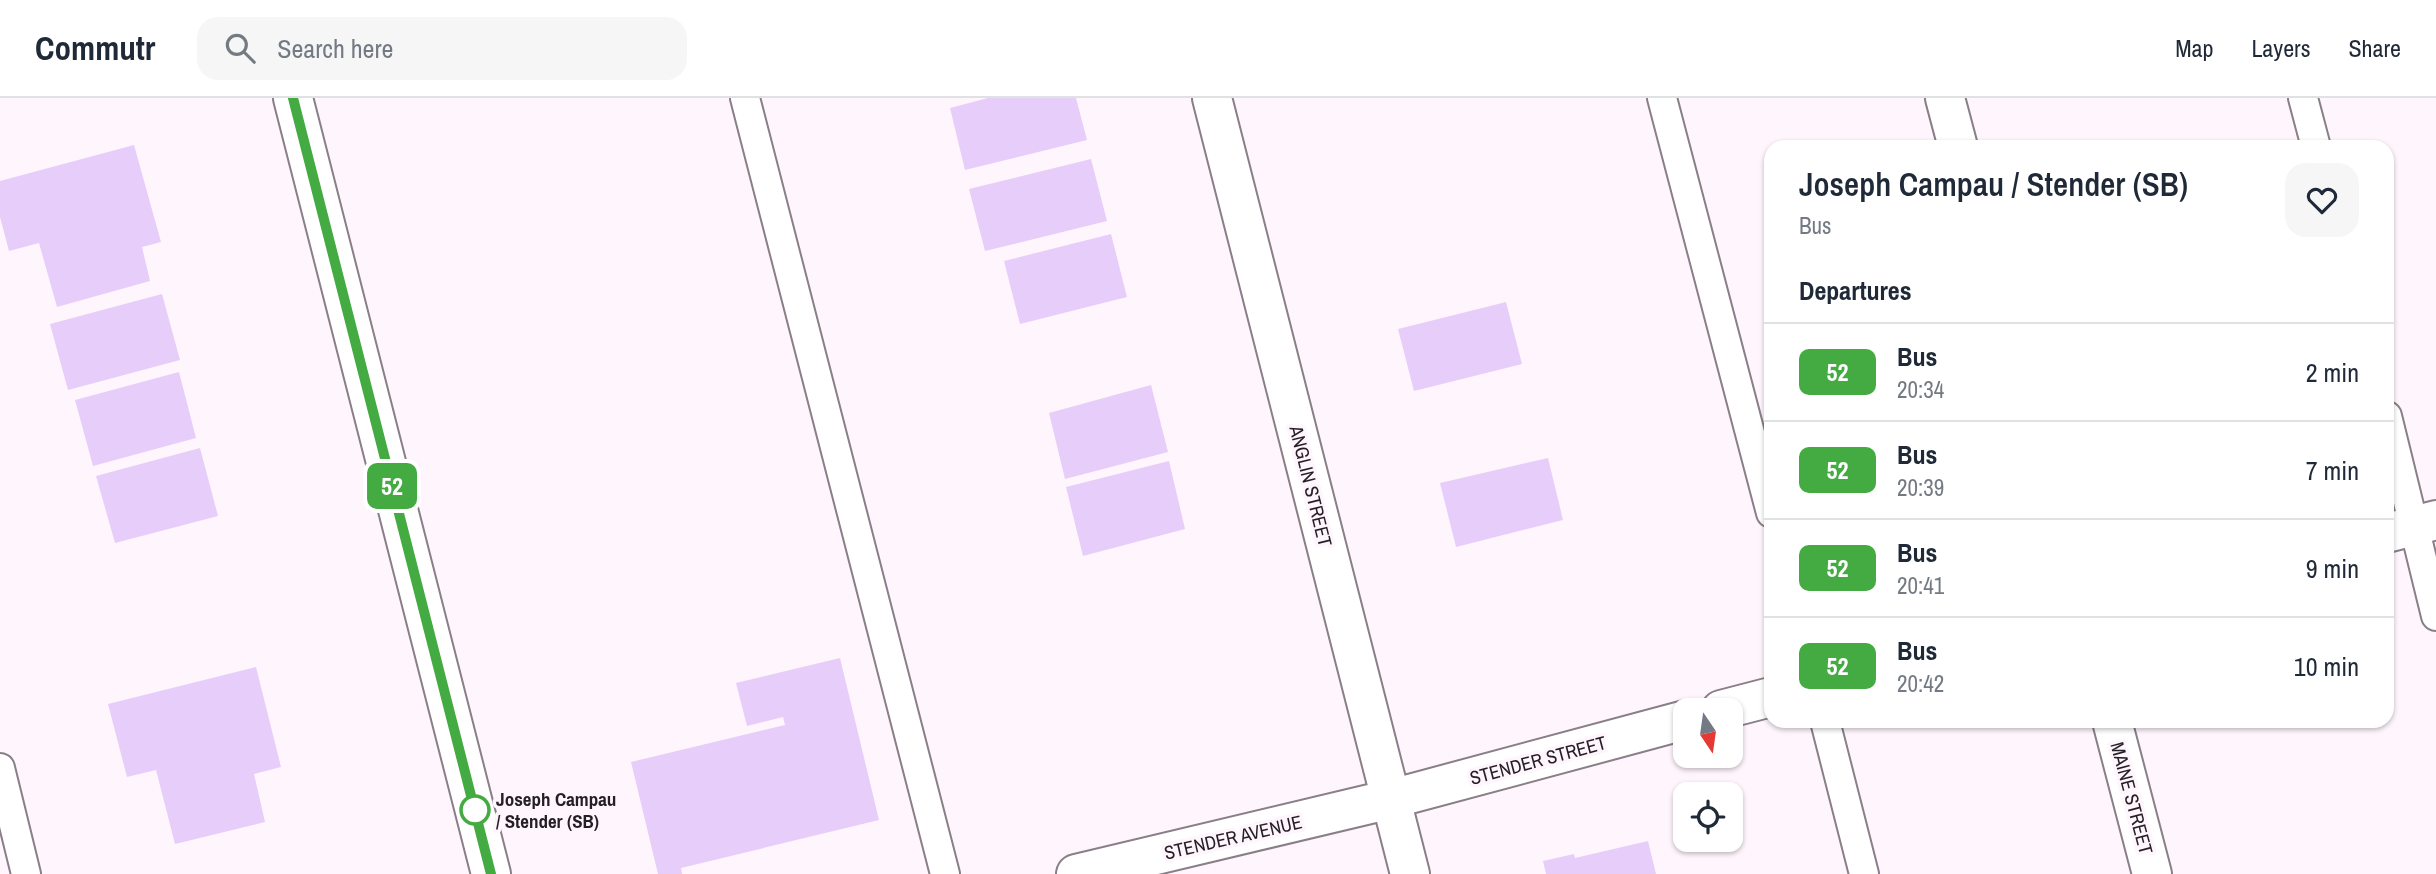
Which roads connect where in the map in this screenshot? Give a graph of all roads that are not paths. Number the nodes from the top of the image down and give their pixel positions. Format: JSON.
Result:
{"nodes":[{"id":1,"x":293,"y":98,"type":"edge"},
{"id":2,"x":745,"y":98,"type":"edge"},
{"id":3,"x":1212,"y":98,"type":"edge"},
{"id":4,"x":1662,"y":98,"type":"edge"},
{"id":5,"x":1945,"y":98,"type":"edge"},
{"id":6,"x":2303,"y":98,"type":"edge"},
{"id":7,"x":1956,"y":140,"type":"edge"},
{"id":8,"x":2314,"y":140,"type":"edge"},
{"id":9,"x":2394,"y":446,"type":"edge"},
{"id":10,"x":1764,"y":486,"type":"edge"},
{"id":11,"x":2413,"y":527,"type":"edge"},
{"id":12,"x":2436,"y":616,"type":"edge"},
{"id":13,"x":1764,"y":699,"type":"edge"},
{"id":14,"x":1743,"y":704,"type":"edge"},
{"id":15,"x":1673,"y":723,"type":"edge"},
{"id":16,"x":1827,"y":728,"type":"edge"},
{"id":17,"x":2114,"y":728,"type":"edge"},
{"id":18,"x":0,"y":768,"type":"edge"},
{"id":19,"x":1391,"y":799,"type":"junction"},
{"id":20,"x":26,"y":874,"type":"edge"},
{"id":21,"x":491,"y":874,"type":"edge"},
{"id":22,"x":945,"y":874,"type":"edge"},
{"id":23,"x":1076,"y":874,"type":"edge"},
{"id":24,"x":1410,"y":874,"type":"edge"},
{"id":25,"x":1864,"y":874,"type":"edge"},
{"id":26,"x":2152,"y":874,"type":"edge"}],
"edges":[{"from":1,"to":21,"type":"street"},
{"from":2,"to":22,"type":"lane"},
{"from":3,"to":19,"type":"street","name":"ANGLIN STREET"},
{"from":4,"to":10,"type":"lane"},
{"from":5,"to":7,"type":"street"},
{"from":6,"to":8,"type":"lane"},
{"from":9,"to":11,"type":"lane"},
{"from":11,"to":12,"type":"lane"},
{"from":13,"to":14,"type":"street"},
{"from":15,"to":19,"type":"street","name":"STENDER STREET"},
{"from":16,"to":25,"type":"lane"},
{"from":17,"to":26,"type":"street","name":"MAINE STREET"},
{"from":18,"to":20,"type":"lane"},
{"from":19,"to":23,"type":"street","name":"STENDER AVENUE"},
{"from":19,"to":24,"type":"street","name":"ANGLIN STREET"}]}
